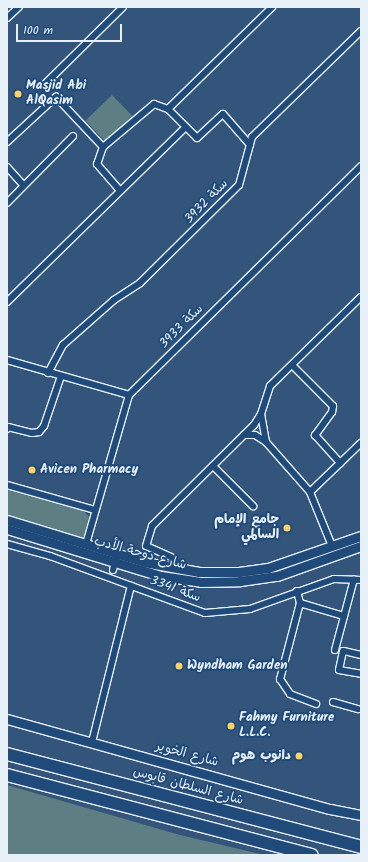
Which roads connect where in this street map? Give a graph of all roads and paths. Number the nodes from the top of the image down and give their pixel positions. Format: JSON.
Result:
{"nodes":[{"id":1,"x":19,"y":7,"type":"edge"},
{"id":2,"x":122,"y":7,"type":"edge"},
{"id":3,"x":272,"y":7,"type":"edge"},
{"id":4,"x":7,"y":18,"type":"edge"},
{"id":5,"x":361,"y":31,"type":"edge"},
{"id":6,"x":46,"y":83,"type":"dead end"},
{"id":7,"x":168,"y":109,"type":"junction"},
{"id":8,"x":186,"y":127,"type":"junction"},
{"id":9,"x":73,"y":136,"type":"dead end"},
{"id":10,"x":7,"y":142,"type":"edge"},
{"id":11,"x":250,"y":145,"type":"junction"},
{"id":12,"x":103,"y":147,"type":"junction"},
{"id":13,"x":361,"y":166,"type":"edge"},
{"id":14,"x":7,"y":167,"type":"edge"},
{"id":15,"x":24,"y":186,"type":"junction"},
{"id":16,"x":120,"y":190,"type":"junction"},
{"id":17,"x":7,"y":203,"type":"edge"},
{"id":18,"x":361,"y":297,"type":"edge"},
{"id":19,"x":7,"y":302,"type":"edge"},
{"id":20,"x":7,"y":360,"type":"edge"},
{"id":21,"x":292,"y":365,"type":"junction"},
{"id":22,"x":48,"y":372,"type":"junction"},
{"id":23,"x":61,"y":376,"type":"junction"},
{"id":24,"x":129,"y":395,"type":"junction"},
{"id":25,"x":261,"y":414,"type":"junction"},
{"id":26,"x":7,"y":427,"type":"edge"},
{"id":27,"x":244,"y":435,"type":"junction"},
{"id":28,"x":266,"y":442,"type":"junction"},
{"id":29,"x":361,"y":443,"type":"edge"},
{"id":30,"x":340,"y":463,"type":"junction"},
{"id":31,"x":213,"y":466,"type":"junction"},
{"id":32,"x":7,"y":485,"type":"edge"},
{"id":33,"x":310,"y":492,"type":"junction"},
{"id":34,"x":253,"y":506,"type":"dead end"},
{"id":35,"x":95,"y":510,"type":"junction"},
{"id":36,"x":7,"y":520,"type":"edge"},
{"id":37,"x":7,"y":529,"type":"edge"},
{"id":38,"x":361,"y":536,"type":"edge"},
{"id":39,"x":7,"y":544,"type":"edge"},
{"id":40,"x":86,"y":544,"type":"junction"},
{"id":41,"x":332,"y":546,"type":"junction"},
{"id":42,"x":361,"y":546,"type":"edge"},
{"id":43,"x":171,"y":557,"type":"dead end"},
{"id":44,"x":116,"y":558,"type":"junction"},
{"id":45,"x":354,"y":579,"type":"junction"},
{"id":46,"x":361,"y":580,"type":"edge"},
{"id":47,"x":130,"y":586,"type":"junction"},
{"id":48,"x":297,"y":591,"type":"junction"},
{"id":49,"x":300,"y":603,"type":"junction"},
{"id":50,"x":344,"y":616,"type":"junction"},
{"id":51,"x":336,"y":650,"type":"dead end"},
{"id":52,"x":361,"y":655,"type":"edge"},
{"id":53,"x":361,"y":674,"type":"edge"},
{"id":54,"x":333,"y":702,"type":"dead end"},
{"id":55,"x":316,"y":704,"type":"dead end"},
{"id":56,"x":358,"y":709,"type":"dead end"},
{"id":57,"x":7,"y":719,"type":"edge"},
{"id":58,"x":92,"y":742,"type":"junction"},
{"id":59,"x":7,"y":754,"type":"edge"},
{"id":60,"x":7,"y":775,"type":"edge"},
{"id":61,"x":360,"y":812,"type":"edge"},
{"id":62,"x":361,"y":847,"type":"edge"},
{"id":63,"x":312,"y":855,"type":"edge"}],
"edges":[{"from":1,"to":4,"type":"street"},
{"from":2,"to":6,"type":"street"},
{"from":3,"to":7,"type":"street"},
{"from":5,"to":11,"type":"street","name":"سكة 3932"},
{"from":7,"to":8,"type":"street"},
{"from":7,"to":12,"type":"street"},
{"from":8,"to":11,"type":"street"},
{"from":8,"to":16,"type":"street"},
{"from":9,"to":15,"type":"street"},
{"from":10,"to":12,"type":"street"},
{"from":11,"to":22,"type":"street","name":"سكة 3932"},
{"from":12,"to":16,"type":"street"},
{"from":13,"to":24,"type":"street","name":"سكة 3933"},
{"from":14,"to":15,"type":"street"},
{"from":15,"to":17,"type":"street"},
{"from":16,"to":19,"type":"street"},
{"from":18,"to":21,"type":"street"},
{"from":20,"to":22,"type":"street"},
{"from":21,"to":25,"type":"street"},
{"from":21,"to":30,"type":"street"},
{"from":22,"to":23,"type":"street"},
{"from":23,"to":24,"type":"street"},
{"from":23,"to":26,"type":"street"},
{"from":24,"to":35,"type":"street","name":"سكة 3933"},
{"from":25,"to":27,"type":"street"},
{"from":25,"to":28,"type":"street"},
{"from":27,"to":28,"type":"street"},
{"from":27,"to":31,"type":"street"},
{"from":28,"to":33,"type":"street"},
{"from":29,"to":30,"type":"street"},
{"from":30,"to":33,"type":"street"},
{"from":31,"to":34,"type":"street"},
{"from":31,"to":43,"type":"street"},
{"from":32,"to":35,"type":"street"},
{"from":33,"to":41,"type":"street"},
{"from":35,"to":40,"type":"street","name":"سكة 3933"},
{"from":36,"to":40,"type":"main road","name":"شارع دوحة الأدب"},
{"from":37,"to":44,"type":"main road","name":"شارع دوحة الأدب"},
{"from":38,"to":41,"type":"main road","name":"شارع دوحة الأدب"},
{"from":39,"to":47,"type":"street","name":"سكة 3341"},
{"from":40,"to":44,"type":"main road","name":"شارع دوحة الأدب"},
{"from":41,"to":44,"type":"main road","name":"شارع دوحة الأدب"},
{"from":42,"to":44,"type":"main road","name":"شارع دوحة الأدب"},
{"from":45,"to":46,"type":"street","name":"سكة 3341"},
{"from":45,"to":48,"type":"street","name":"سكة 3341"},
{"from":45,"to":50,"type":"street"},
{"from":47,"to":48,"type":"street","name":"سكة 3341"},
{"from":47,"to":58,"type":"street"},
{"from":48,"to":49,"type":"street"},
{"from":49,"to":50,"type":"street"},
{"from":49,"to":55,"type":"street"},
{"from":50,"to":51,"type":"street"},
{"from":52,"to":53,"type":"street"},
{"from":54,"to":56,"type":"street"},
{"from":57,"to":58,"type":"main road","name":"شارع الخوير"},
{"from":58,"to":61,"type":"main road","name":"شارع الخوير"},
{"from":59,"to":62,"type":"highway","name":"شارع السلطان قابوس"},
{"from":60,"to":63,"type":"highway"}]}
